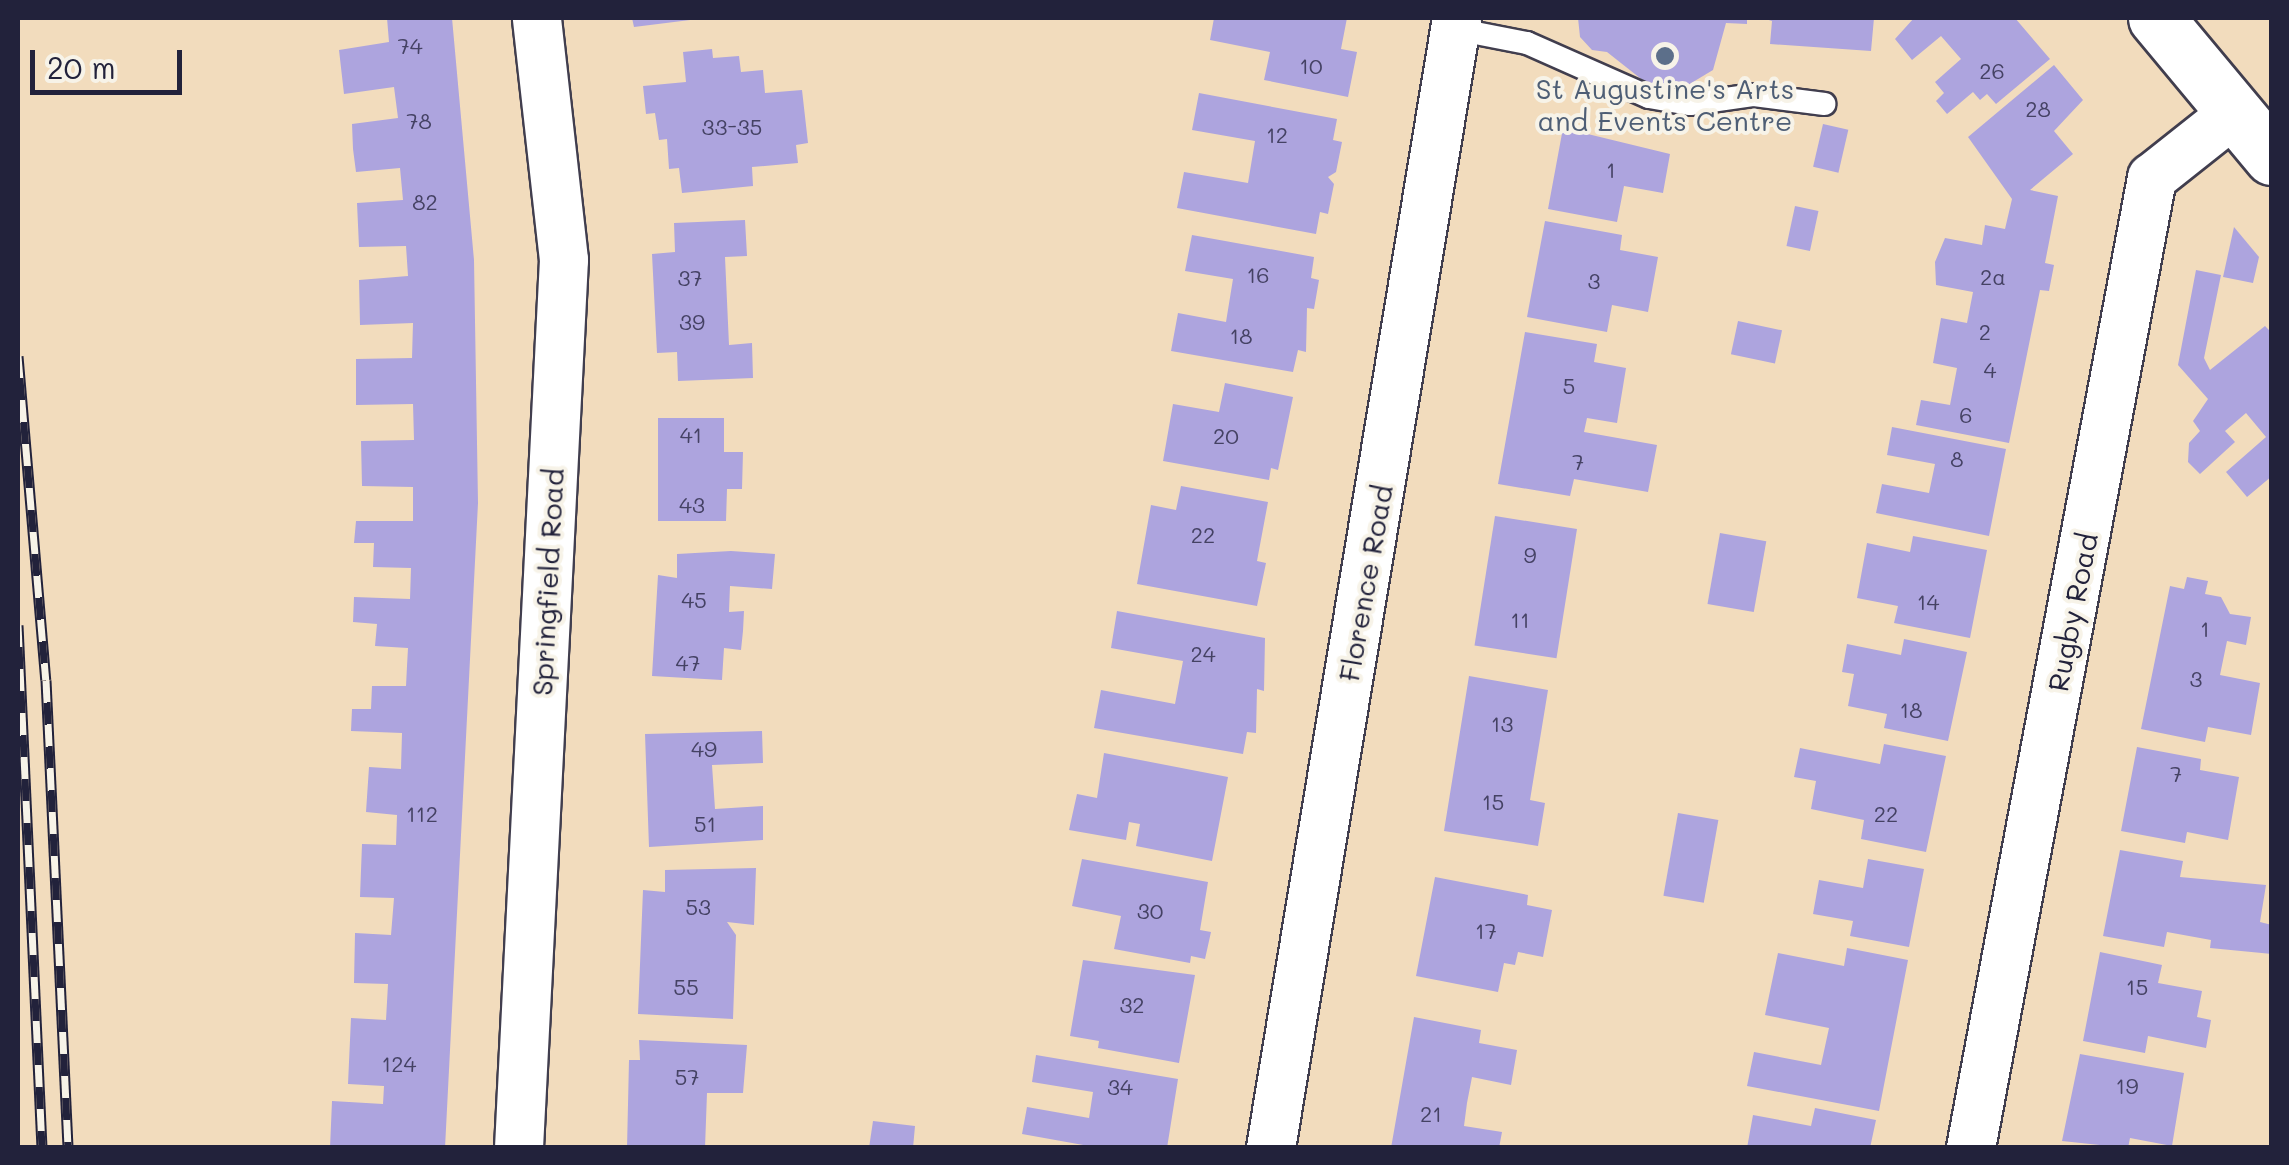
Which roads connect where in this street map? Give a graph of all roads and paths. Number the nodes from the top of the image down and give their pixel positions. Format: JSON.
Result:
{"nodes":[{"id":1,"x":537,"y":18,"type":"edge"},
{"id":2,"x":2156,"y":18,"type":"edge"},
{"id":3,"x":1456,"y":23,"type":"edge"},
{"id":4,"x":1824,"y":104,"type":"dead end"},
{"id":5,"x":2234,"y":113,"type":"junction"},
{"id":6,"x":2272,"y":157,"type":"edge"},
{"id":7,"x":519,"y":1148,"type":"edge"},
{"id":8,"x":1271,"y":1148,"type":"edge"},
{"id":9,"x":1971,"y":1148,"type":"edge"}],
"edges":[{"from":1,"to":7,"type":"street","name":"Springfield Road"},
{"from":2,"to":5,"type":"street"},
{"from":3,"to":4,"type":"lane"},
{"from":3,"to":8,"type":"street","name":"Florence Road"},
{"from":5,"to":6,"type":"street"},
{"from":5,"to":9,"type":"street","name":"Rugby Road"}]}
